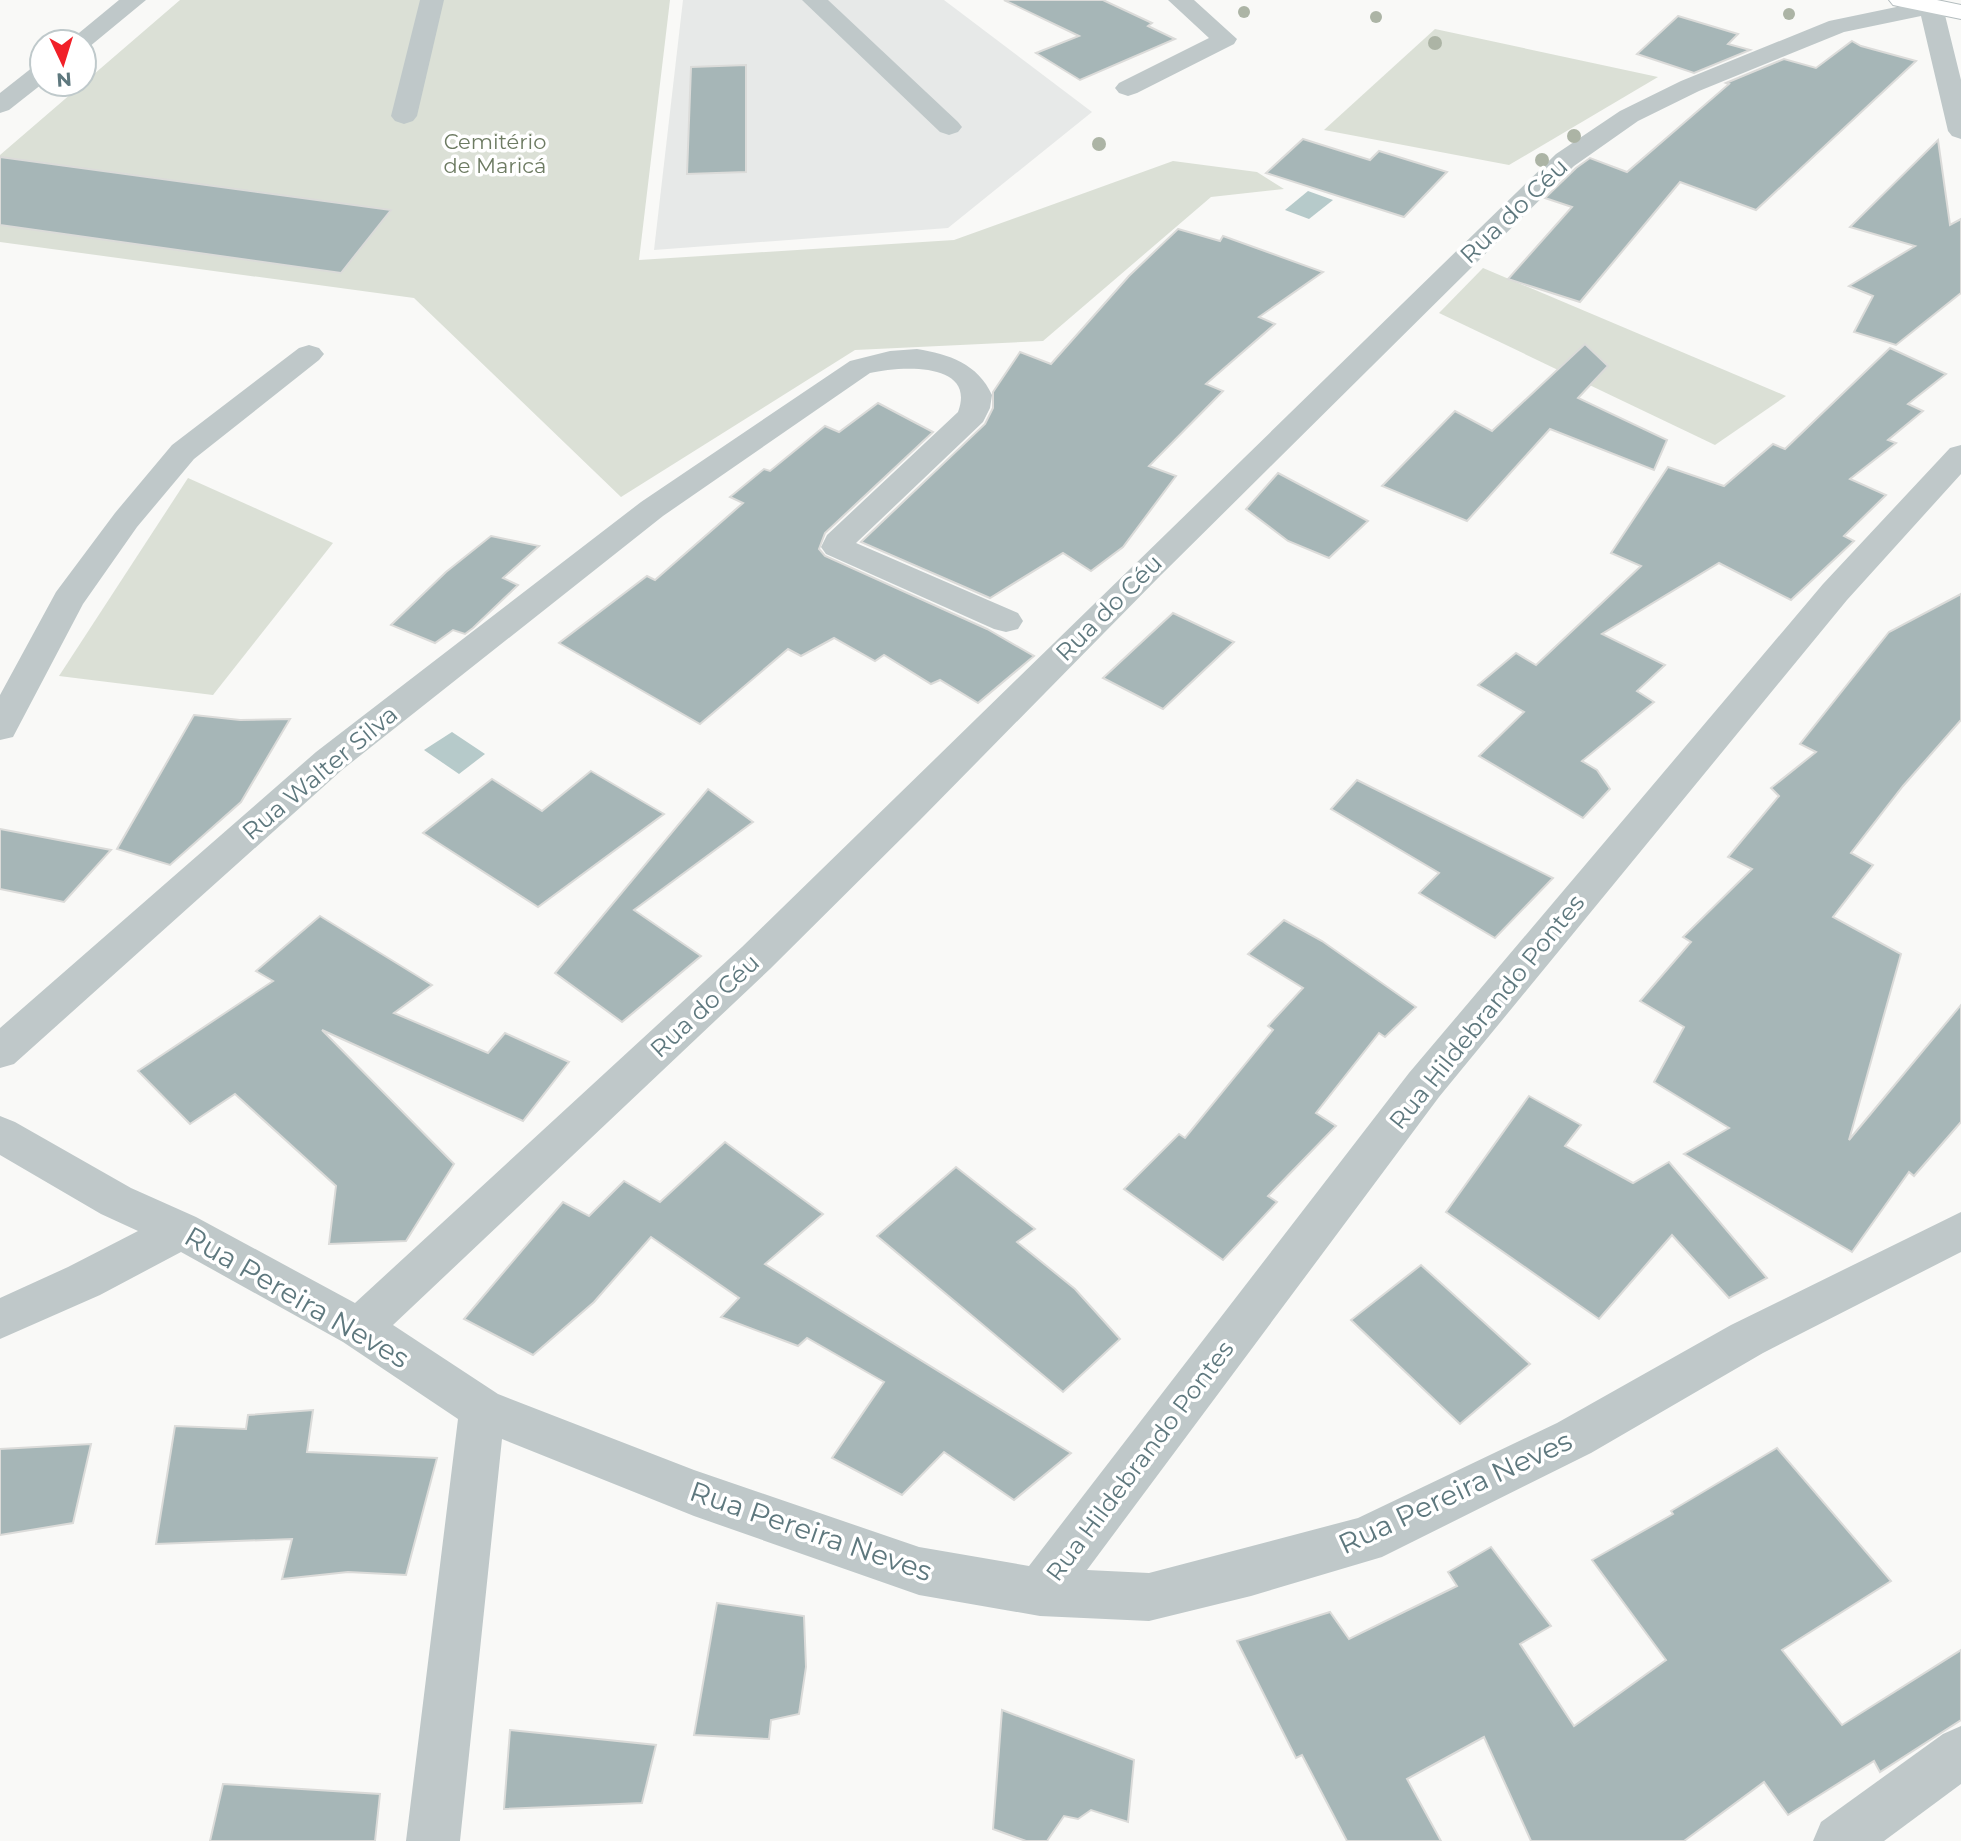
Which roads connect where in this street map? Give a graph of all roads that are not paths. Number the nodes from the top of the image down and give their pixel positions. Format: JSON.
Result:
{"nodes":[{"id":1,"x":134,"y":0,"type":"edge"},
{"id":2,"x":432,"y":0,"type":"edge"},
{"id":3,"x":814,"y":0,"type":"edge"},
{"id":4,"x":1180,"y":0,"type":"edge"},
{"id":5,"x":1934,"y":5,"type":"edge"},
{"id":6,"x":98,"y":28,"type":"edge"},
{"id":7,"x":28,"y":83,"type":"edge"},
{"id":8,"x":1128,"y":88,"type":"dead end"},
{"id":9,"x":0,"y":105,"type":"edge"},
{"id":10,"x":404,"y":116,"type":"dead end"},
{"id":11,"x":949,"y":127,"type":"dead end"},
{"id":12,"x":1961,"y":131,"type":"edge"},
{"id":13,"x":309,"y":354,"type":"dead end"},
{"id":14,"x":1961,"y":455,"type":"edge"},
{"id":15,"x":1006,"y":621,"type":"dead end"},
{"id":16,"x":0,"y":728,"type":"edge"},
{"id":17,"x":0,"y":1052,"type":"edge"},
{"id":18,"x":0,"y":1134,"type":"edge"},
{"id":19,"x":181,"y":1230,"type":"junction"},
{"id":20,"x":1961,"y":1231,"type":"edge"},
{"id":21,"x":0,"y":1319,"type":"edge"},
{"id":22,"x":359,"y":1328,"type":"junction"},
{"id":23,"x":482,"y":1409,"type":"junction"},
{"id":24,"x":1040,"y":1592,"type":"junction"},
{"id":25,"x":1961,"y":1752,"type":"edge"},
{"id":26,"x":433,"y":1841,"type":"edge"},
{"id":27,"x":1840,"y":1841,"type":"edge"}],
"edges":[{"from":1,"to":6,"type":"street"},
{"from":2,"to":10,"type":"street"},
{"from":3,"to":11,"type":"street"},
{"from":4,"to":8,"type":"street"},
{"from":5,"to":12,"type":"street"},
{"from":5,"to":22,"type":"street","name":"Rua do Céu"},
{"from":7,"to":9,"type":"street"},
{"from":13,"to":16,"type":"street"},
{"from":14,"to":24,"type":"street","name":"Rua Hildebrando Pontes"},
{"from":15,"to":17,"type":"street","name":"Rua Walter Silva"},
{"from":18,"to":19,"type":"street","name":"Rua Pereira Neves"},
{"from":19,"to":21,"type":"street"},
{"from":19,"to":22,"type":"street","name":"Rua Pereira Neves"},
{"from":20,"to":24,"type":"street","name":"Rua Pereira Neves"},
{"from":22,"to":23,"type":"street","name":"Rua Pereira Neves"},
{"from":23,"to":24,"type":"street","name":"Rua Pereira Neves"},
{"from":23,"to":26,"type":"street"},
{"from":25,"to":27,"type":"street"}]}
